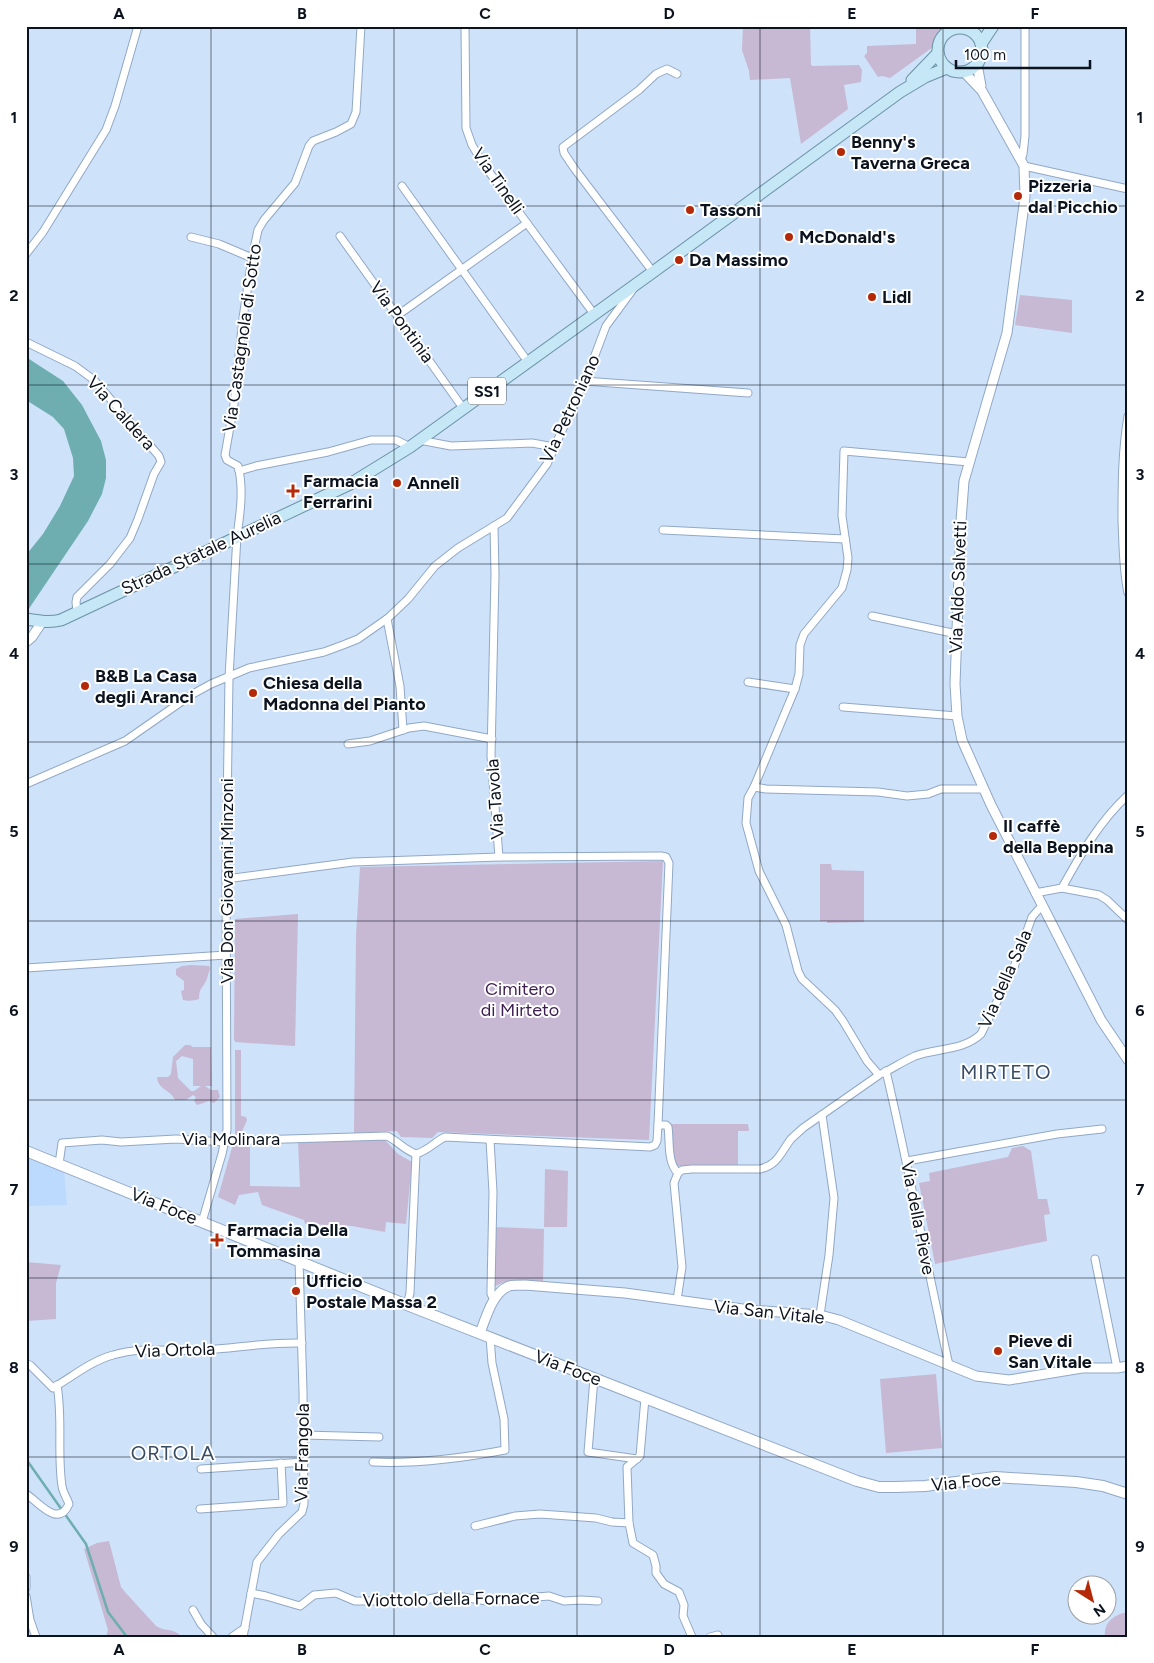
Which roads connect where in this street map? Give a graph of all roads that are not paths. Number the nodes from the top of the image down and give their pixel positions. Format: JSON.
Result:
{"nodes":[{"id":1,"x":138,"y":26,"type":"edge"},
{"id":2,"x":361,"y":26,"type":"edge"},
{"id":3,"x":465,"y":26,"type":"edge"},
{"id":4,"x":993,"y":26,"type":"edge"},
{"id":5,"x":1026,"y":26,"type":"edge"},
{"id":6,"x":950,"y":28,"type":"edge"},
{"id":7,"x":969,"y":28,"type":"edge"},
{"id":8,"x":981,"y":44,"type":"junction"},
{"id":9,"x":938,"y":53,"type":"junction"},
{"id":10,"x":977,"y":64,"type":"junction"},
{"id":11,"x":947,"y":68,"type":"junction"},
{"id":12,"x":964,"y":72,"type":"junction"},
{"id":13,"x":677,"y":74,"type":"dead end"},
{"id":14,"x":982,"y":91,"type":"junction"},
{"id":15,"x":900,"y":92,"type":"junction"},
{"id":16,"x":1022,"y":163,"type":"junction"},
{"id":17,"x":402,"y":186,"type":"dead end"},
{"id":18,"x":1128,"y":189,"type":"edge"},
{"id":19,"x":527,"y":223,"type":"junction"},
{"id":20,"x":340,"y":236,"type":"dead end"},
{"id":21,"x":191,"y":237,"type":"dead end"},
{"id":22,"x":26,"y":254,"type":"edge"},
{"id":23,"x":252,"y":258,"type":"junction"},
{"id":24,"x":462,"y":270,"type":"junction"},
{"id":25,"x":653,"y":272,"type":"junction"},
{"id":26,"x":637,"y":284,"type":"junction"},
{"id":27,"x":594,"y":314,"type":"junction"},
{"id":28,"x":398,"y":315,"type":"junction"},
{"id":29,"x":26,"y":342,"type":"edge"},
{"id":30,"x":528,"y":362,"type":"junction"},
{"id":31,"x":584,"y":380,"type":"junction"},
{"id":32,"x":748,"y":392,"type":"dead end"},
{"id":33,"x":464,"y":408,"type":"junction"},
{"id":34,"x":1128,"y":416,"type":"edge"},
{"id":35,"x":414,"y":443,"type":"junction"},
{"id":36,"x":554,"y":447,"type":"junction"},
{"id":37,"x":969,"y":462,"type":"junction"},
{"id":38,"x":239,"y":471,"type":"junction"},
{"id":39,"x":494,"y":526,"type":"junction"},
{"id":40,"x":663,"y":530,"type":"dead end"},
{"id":41,"x":237,"y":536,"type":"junction"},
{"id":42,"x":845,"y":539,"type":"junction"},
{"id":43,"x":1128,"y":594,"type":"edge"},
{"id":44,"x":77,"y":612,"type":"junction"},
{"id":45,"x":872,"y":616,"type":"dead end"},
{"id":46,"x":387,"y":619,"type":"junction"},
{"id":47,"x":35,"y":621,"type":"edge"},
{"id":48,"x":957,"y":634,"type":"junction"},
{"id":49,"x":26,"y":642,"type":"edge"},
{"id":50,"x":229,"y":677,"type":"junction"},
{"id":51,"x":748,"y":682,"type":"dead end"},
{"id":52,"x":795,"y":689,"type":"junction"},
{"id":53,"x":843,"y":707,"type":"dead end"},
{"id":54,"x":957,"y":716,"type":"junction"},
{"id":55,"x":403,"y":730,"type":"junction"},
{"id":56,"x":492,"y":739,"type":"junction"},
{"id":57,"x":348,"y":744,"type":"dead end"},
{"id":58,"x":26,"y":784,"type":"edge"},
{"id":59,"x":754,"y":787,"type":"junction"},
{"id":60,"x":983,"y":789,"type":"junction"},
{"id":61,"x":1128,"y":795,"type":"edge"},
{"id":62,"x":499,"y":857,"type":"junction"},
{"id":63,"x":226,"y":879,"type":"junction"},
{"id":64,"x":1062,"y":888,"type":"junction"},
{"id":65,"x":1035,"y":893,"type":"junction"},
{"id":66,"x":1043,"y":908,"type":"junction"},
{"id":67,"x":1128,"y":920,"type":"edge"},
{"id":68,"x":226,"y":955,"type":"junction"},
{"id":69,"x":26,"y":968,"type":"edge"},
{"id":70,"x":1128,"y":1060,"type":"edge"},
{"id":71,"x":883,"y":1073,"type":"junction"},
{"id":72,"x":822,"y":1116,"type":"junction"},
{"id":73,"x":658,"y":1125,"type":"junction"},
{"id":74,"x":1102,"y":1129,"type":"dead end"},
{"id":75,"x":490,"y":1140,"type":"junction"},
{"id":76,"x":225,"y":1142,"type":"junction"},
{"id":77,"x":26,"y":1151,"type":"edge"},
{"id":78,"x":416,"y":1154,"type":"junction"},
{"id":79,"x":907,"y":1161,"type":"junction"},
{"id":80,"x":59,"y":1164,"type":"junction"},
{"id":81,"x":678,"y":1173,"type":"junction"},
{"id":82,"x":202,"y":1222,"type":"junction"},
{"id":83,"x":1095,"y":1259,"type":"dead end"},
{"id":84,"x":299,"y":1260,"type":"junction"},
{"id":85,"x":494,"y":1300,"type":"junction"},
{"id":86,"x":677,"y":1300,"type":"junction"},
{"id":87,"x":407,"y":1304,"type":"junction"},
{"id":88,"x":820,"y":1315,"type":"junction"},
{"id":89,"x":480,"y":1333,"type":"junction"},
{"id":90,"x":490,"y":1337,"type":"junction"},
{"id":91,"x":302,"y":1343,"type":"junction"},
{"id":92,"x":26,"y":1364,"type":"edge"},
{"id":93,"x":949,"y":1365,"type":"junction"},
{"id":94,"x":1128,"y":1366,"type":"edge"},
{"id":95,"x":1117,"y":1368,"type":"junction"},
{"id":96,"x":594,"y":1378,"type":"junction"},
{"id":97,"x":57,"y":1385,"type":"junction"},
{"id":98,"x":645,"y":1398,"type":"junction"},
{"id":99,"x":303,"y":1435,"type":"junction"},
{"id":100,"x":378,"y":1437,"type":"dead end"},
{"id":101,"x":637,"y":1459,"type":"junction"},
{"id":102,"x":304,"y":1462,"type":"junction"},
{"id":103,"x":373,"y":1462,"type":"dead end"},
{"id":104,"x":281,"y":1463,"type":"junction"},
{"id":105,"x":201,"y":1469,"type":"dead end"},
{"id":106,"x":26,"y":1494,"type":"edge"},
{"id":107,"x":1128,"y":1494,"type":"edge"},
{"id":108,"x":200,"y":1509,"type":"dead end"},
{"id":109,"x":629,"y":1523,"type":"junction"},
{"id":110,"x":475,"y":1526,"type":"dead end"},
{"id":111,"x":27,"y":1577,"type":"edge"},
{"id":112,"x":26,"y":1588,"type":"edge"},
{"id":113,"x":250,"y":1593,"type":"junction"},
{"id":114,"x":26,"y":1596,"type":"edge"},
{"id":115,"x":598,"y":1601,"type":"dead end"},
{"id":116,"x":193,"y":1610,"type":"dead end"},
{"id":117,"x":245,"y":1628,"type":"junction"},
{"id":118,"x":36,"y":1637,"type":"edge"},
{"id":119,"x":213,"y":1637,"type":"edge"},
{"id":120,"x":232,"y":1637,"type":"edge"},
{"id":121,"x":244,"y":1637,"type":"edge"},
{"id":122,"x":692,"y":1637,"type":"edge"}],
"edges":[{"from":1,"to":22,"type":"street"},
{"from":2,"to":23,"type":"street","name":"Via Castagnola di Sotto"},
{"from":3,"to":19,"type":"street","name":"Via Tinelli"},
{"from":4,"to":8,"type":"main road"},
{"from":5,"to":16,"type":"street"},
{"from":6,"to":7,"type":"main road","name":"Strada Statale Aurelia","number":"SS1"},
{"from":6,"to":9,"type":"main road","name":"Strada Statale Aurelia","number":"SS1"},
{"from":7,"to":8,"type":"main road","name":"Strada Statale Aurelia","number":"SS1"},
{"from":8,"to":10,"type":"main road"},
{"from":9,"to":11,"type":"main road"},
{"from":9,"to":15,"type":"main road","name":"Strada Statale Aurelia","number":"SS1"},
{"from":10,"to":12,"type":"main road"},
{"from":10,"to":14,"type":"street","name":"Via Aldo Salvetti"},
{"from":11,"to":12,"type":"main road"},
{"from":11,"to":15,"type":"main road","name":"Strada Statale Aurelia","number":"SS1"},
{"from":12,"to":14,"type":"street","name":"Via Aldo Salvetti"},
{"from":13,"to":25,"type":"street"},
{"from":14,"to":16,"type":"street","name":"Via Aldo Salvetti"},
{"from":15,"to":25,"type":"main road","name":"Strada Statale Aurelia","number":"SS1"},
{"from":16,"to":18,"type":"street"},
{"from":16,"to":37,"type":"street","name":"Via Aldo Salvetti"},
{"from":17,"to":24,"type":"street"},
{"from":19,"to":24,"type":"street"},
{"from":19,"to":27,"type":"street","name":"Via Tinelli"},
{"from":20,"to":28,"type":"street","name":"Via Pontinia"},
{"from":21,"to":23,"type":"street"},
{"from":23,"to":38,"type":"street","name":"Via Castagnola di Sotto"},
{"from":24,"to":28,"type":"street"},
{"from":24,"to":30,"type":"street"},
{"from":25,"to":26,"type":"main road","name":"Strada Statale Aurelia","number":"SS1"},
{"from":26,"to":27,"type":"main road","name":"Strada Statale Aurelia","number":"SS1"},
{"from":26,"to":31,"type":"street","name":"Via Petroniano"},
{"from":27,"to":30,"type":"main road","name":"Strada Statale Aurelia","number":"SS1"},
{"from":28,"to":33,"type":"street","name":"Via Pontinia"},
{"from":29,"to":44,"type":"street","name":"Via Caldera"},
{"from":30,"to":33,"type":"main road","name":"Strada Statale Aurelia","number":"SS1"},
{"from":31,"to":32,"type":"street"},
{"from":31,"to":36,"type":"street","name":"Via Petroniano"},
{"from":33,"to":35,"type":"main road","name":"Strada Statale Aurelia","number":"SS1"},
{"from":34,"to":43,"type":"street"},
{"from":35,"to":36,"type":"street"},
{"from":35,"to":38,"type":"street"},
{"from":35,"to":41,"type":"main road","name":"Strada Statale Aurelia","number":"SS1"},
{"from":36,"to":39,"type":"street","name":"Via Petroniano"},
{"from":37,"to":42,"type":"street"},
{"from":37,"to":48,"type":"street","name":"Via Aldo Salvetti"},
{"from":38,"to":41,"type":"street"},
{"from":39,"to":46,"type":"street","name":"Via Petroniano"},
{"from":39,"to":56,"type":"street","name":"Via Tavola"},
{"from":40,"to":42,"type":"street"},
{"from":41,"to":44,"type":"main road","name":"Strada Statale Aurelia","number":"SS1"},
{"from":41,"to":50,"type":"street","name":"Via Don Giovanni Minzoni"},
{"from":42,"to":52,"type":"street"},
{"from":44,"to":47,"type":"main road","name":"Strada Statale Aurelia","number":"SS1"},
{"from":45,"to":48,"type":"street"},
{"from":46,"to":50,"type":"street","name":"Via Petroniano"},
{"from":46,"to":55,"type":"street"},
{"from":47,"to":49,"type":"street"},
{"from":48,"to":54,"type":"street","name":"Via Aldo Salvetti"},
{"from":50,"to":58,"type":"street","name":"Via Petroniano"},
{"from":50,"to":63,"type":"street","name":"Via Don Giovanni Minzoni"},
{"from":51,"to":52,"type":"street"},
{"from":52,"to":59,"type":"street"},
{"from":53,"to":54,"type":"street"},
{"from":54,"to":60,"type":"street","name":"Via Aldo Salvetti"},
{"from":55,"to":56,"type":"street"},
{"from":55,"to":57,"type":"street"},
{"from":56,"to":62,"type":"street","name":"Via Tavola"},
{"from":59,"to":60,"type":"street"},
{"from":59,"to":71,"type":"street"},
{"from":60,"to":65,"type":"street","name":"Via Aldo Salvetti"},
{"from":61,"to":64,"type":"street"},
{"from":62,"to":63,"type":"street","name":"Via Tavola"},
{"from":62,"to":73,"type":"street"},
{"from":63,"to":68,"type":"street","name":"Via Don Giovanni Minzoni"},
{"from":64,"to":65,"type":"street"},
{"from":64,"to":67,"type":"street"},
{"from":65,"to":66,"type":"street","name":"Via Aldo Salvetti"},
{"from":66,"to":70,"type":"street","name":"Via Aldo Salvetti"},
{"from":66,"to":71,"type":"street","name":"Via della Sala"},
{"from":68,"to":69,"type":"street"},
{"from":68,"to":76,"type":"street","name":"Via Don Giovanni Minzoni"},
{"from":71,"to":72,"type":"street","name":"Via della Sala"},
{"from":71,"to":79,"type":"street","name":"Via della Pieve"},
{"from":72,"to":81,"type":"street","name":"Via della Sala"},
{"from":72,"to":88,"type":"street"},
{"from":73,"to":75,"type":"street"},
{"from":73,"to":81,"type":"street"},
{"from":74,"to":79,"type":"street"},
{"from":75,"to":78,"type":"street"},
{"from":75,"to":85,"type":"street"},
{"from":76,"to":78,"type":"street","name":"Via Molinara"},
{"from":76,"to":80,"type":"street","name":"Via Molinara"},
{"from":76,"to":82,"type":"street","name":"Via Don Giovanni Minzoni"},
{"from":77,"to":80,"type":"main road","name":"Via Foce"},
{"from":78,"to":87,"type":"street"},
{"from":79,"to":93,"type":"street","name":"Via della Pieve"},
{"from":80,"to":82,"type":"main road","name":"Via Foce"},
{"from":81,"to":86,"type":"street"},
{"from":82,"to":84,"type":"main road","name":"Via Foce"},
{"from":83,"to":95,"type":"street"},
{"from":84,"to":87,"type":"main road","name":"Via Foce"},
{"from":84,"to":91,"type":"street","name":"Via Frangola"},
{"from":85,"to":86,"type":"street","name":"Via San Vitale"},
{"from":85,"to":89,"type":"street"},
{"from":86,"to":88,"type":"street","name":"Via San Vitale"},
{"from":87,"to":89,"type":"main road","name":"Via Foce"},
{"from":88,"to":93,"type":"street","name":"Via San Vitale"},
{"from":89,"to":90,"type":"main road","name":"Via Foce"},
{"from":90,"to":96,"type":"main road","name":"Via Foce"},
{"from":90,"to":103,"type":"street"},
{"from":91,"to":97,"type":"street","name":"Via Ortola"},
{"from":91,"to":99,"type":"street","name":"Via Frangola"},
{"from":92,"to":97,"type":"street"},
{"from":93,"to":95,"type":"street","name":"Via San Vitale"},
{"from":94,"to":95,"type":"street","name":"Via San Vitale"},
{"from":96,"to":98,"type":"main road","name":"Via Foce"},
{"from":96,"to":101,"type":"street"},
{"from":97,"to":106,"type":"street"},
{"from":98,"to":101,"type":"street"},
{"from":98,"to":107,"type":"main road","name":"Via Foce"},
{"from":99,"to":100,"type":"street"},
{"from":99,"to":102,"type":"street","name":"Via Frangola"},
{"from":101,"to":109,"type":"street"},
{"from":102,"to":104,"type":"street"},
{"from":102,"to":113,"type":"street","name":"Via Frangola"},
{"from":104,"to":105,"type":"street"},
{"from":104,"to":108,"type":"street"},
{"from":109,"to":110,"type":"street"},
{"from":109,"to":122,"type":"street"},
{"from":111,"to":112,"type":"street"},
{"from":113,"to":115,"type":"street","name":"Viottolo della Fornace"},
{"from":113,"to":117,"type":"street","name":"Via Frangola"},
{"from":114,"to":118,"type":"street"},
{"from":116,"to":119,"type":"street"},
{"from":117,"to":120,"type":"street"},
{"from":117,"to":121,"type":"street","name":"Via Frangola"}]}
